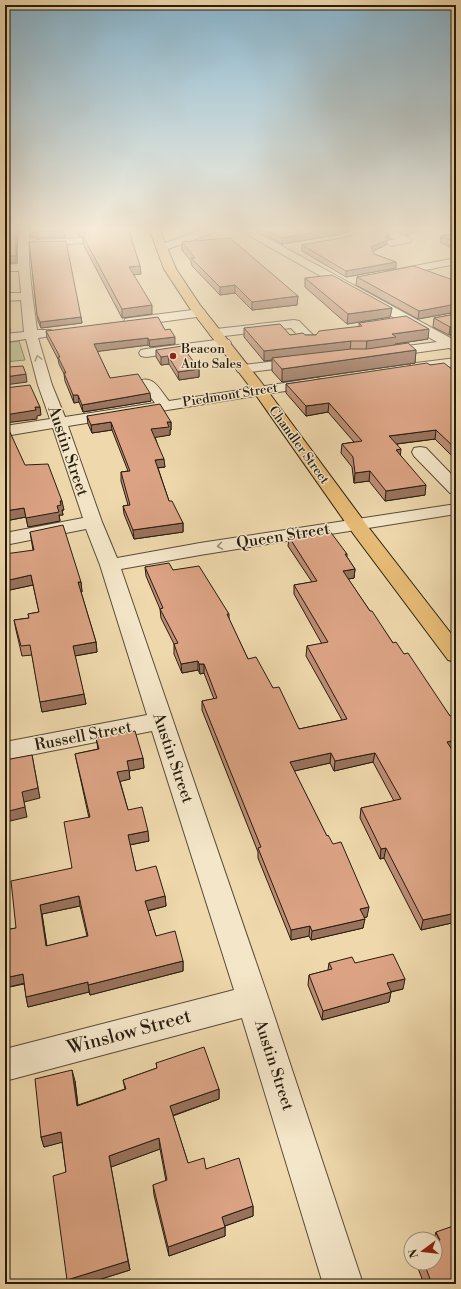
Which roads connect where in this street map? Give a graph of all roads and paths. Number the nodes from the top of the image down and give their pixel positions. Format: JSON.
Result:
{"nodes":[{"id":1,"x":26,"y":288,"type":"edge"},
{"id":2,"x":183,"y":288,"type":"edge"},
{"id":3,"x":350,"y":288,"type":"edge"},
{"id":4,"x":27,"y":296,"type":"junction"},
{"id":5,"x":5,"y":297,"type":"edge"},
{"id":6,"x":200,"y":313,"type":"junction"},
{"id":7,"x":434,"y":321,"type":"edge"},
{"id":8,"x":389,"y":322,"type":"edge"},
{"id":9,"x":412,"y":322,"type":"junction"},
{"id":10,"x":118,"y":324,"type":"edge"},
{"id":11,"x":56,"y":332,"type":"edge"},
{"id":12,"x":31,"y":335,"type":"junction"},
{"id":13,"x":5,"y":338,"type":"edge"},
{"id":14,"x":220,"y":338,"type":"junction"},
{"id":15,"x":310,"y":340,"type":"edge"},
{"id":16,"x":454,"y":346,"type":"edge"},
{"id":17,"x":146,"y":353,"type":"dead end"},
{"id":18,"x":373,"y":355,"type":"edge"},
{"id":19,"x":313,"y":360,"type":"edge"},
{"id":20,"x":456,"y":362,"type":"edge"},
{"id":21,"x":243,"y":369,"type":"junction"},
{"id":22,"x":404,"y":369,"type":"edge"},
{"id":23,"x":331,"y":380,"type":"edge"},
{"id":24,"x":148,"y":383,"type":"dead end"},
{"id":25,"x":45,"y":385,"type":"junction"},
{"id":26,"x":28,"y":388,"type":"edge"},
{"id":27,"x":260,"y":391,"type":"junction"},
{"id":28,"x":164,"y":405,"type":"junction"},
{"id":29,"x":59,"y":422,"type":"junction"},
{"id":30,"x":5,"y":431,"type":"edge"},
{"id":31,"x":420,"y":452,"type":"dead end"},
{"id":32,"x":456,"y":489,"type":"edge"},
{"id":33,"x":456,"y":509,"type":"edge"},
{"id":34,"x":93,"y":522,"type":"junction"},
{"id":35,"x":356,"y":524,"type":"junction"},
{"id":36,"x":5,"y":539,"type":"edge"},
{"id":37,"x":110,"y":565,"type":"junction"},
{"id":38,"x":456,"y":655,"type":"edge"},
{"id":39,"x":161,"y":721,"type":"junction"},
{"id":40,"x":5,"y":751,"type":"edge"},
{"id":41,"x":253,"y":1000,"type":"junction"},
{"id":42,"x":5,"y":1065,"type":"edge"},
{"id":43,"x":343,"y":1284,"type":"edge"}],
"edges":[{"from":1,"to":4,"type":"street","name":"Austin Street"},
{"from":2,"to":6,"type":"main road","name":"Chandler Street"},
{"from":3,"to":9,"type":"street"},
{"from":4,"to":5,"type":"street"},
{"from":4,"to":12,"type":"street","name":"Austin Street"},
{"from":6,"to":10,"type":"street"},
{"from":6,"to":14,"type":"main road","name":"Chandler Street"},
{"from":7,"to":9,"type":"street"},
{"from":8,"to":9,"type":"street"},
{"from":9,"to":16,"type":"street"},
{"from":11,"to":12,"type":"street"},
{"from":12,"to":13,"type":"street"},
{"from":25,"to":12,"type":"street","name":"Austin Street","one_way":true},
{"from":14,"to":15,"type":"street"},
{"from":14,"to":17,"type":"street"},
{"from":14,"to":21,"type":"main road","name":"Chandler Street"},
{"from":16,"to":18,"type":"street"},
{"from":19,"to":21,"type":"street"},
{"from":20,"to":22,"type":"street"},
{"from":21,"to":27,"type":"main road","name":"Chandler Street"},
{"from":23,"to":27,"type":"street","name":"Piedmont Street"},
{"from":24,"to":28,"type":"street"},
{"from":25,"to":26,"type":"street"},
{"from":25,"to":29,"type":"street","name":"Austin Street"},
{"from":27,"to":28,"type":"street","name":"Piedmont Street"},
{"from":27,"to":35,"type":"main road","name":"Chandler Street"},
{"from":28,"to":29,"type":"street","name":"Piedmont Street"},
{"from":29,"to":30,"type":"street","name":"Piedmont Street"},
{"from":29,"to":34,"type":"street","name":"Austin Street"},
{"from":31,"to":32,"type":"street"},
{"from":33,"to":35,"type":"street","name":"Queen Street"},
{"from":34,"to":36,"type":"street"},
{"from":34,"to":37,"type":"street","name":"Austin Street"},
{"from":35,"to":37,"type":"street","name":"Queen Street","one_way":true},
{"from":35,"to":38,"type":"main road","name":"Chandler Street"},
{"from":37,"to":39,"type":"street","name":"Austin Street"},
{"from":39,"to":40,"type":"street","name":"Russell Street"},
{"from":39,"to":41,"type":"street","name":"Austin Street"},
{"from":41,"to":42,"type":"street","name":"Winslow Street"},
{"from":41,"to":43,"type":"street","name":"Austin Street"}]}
